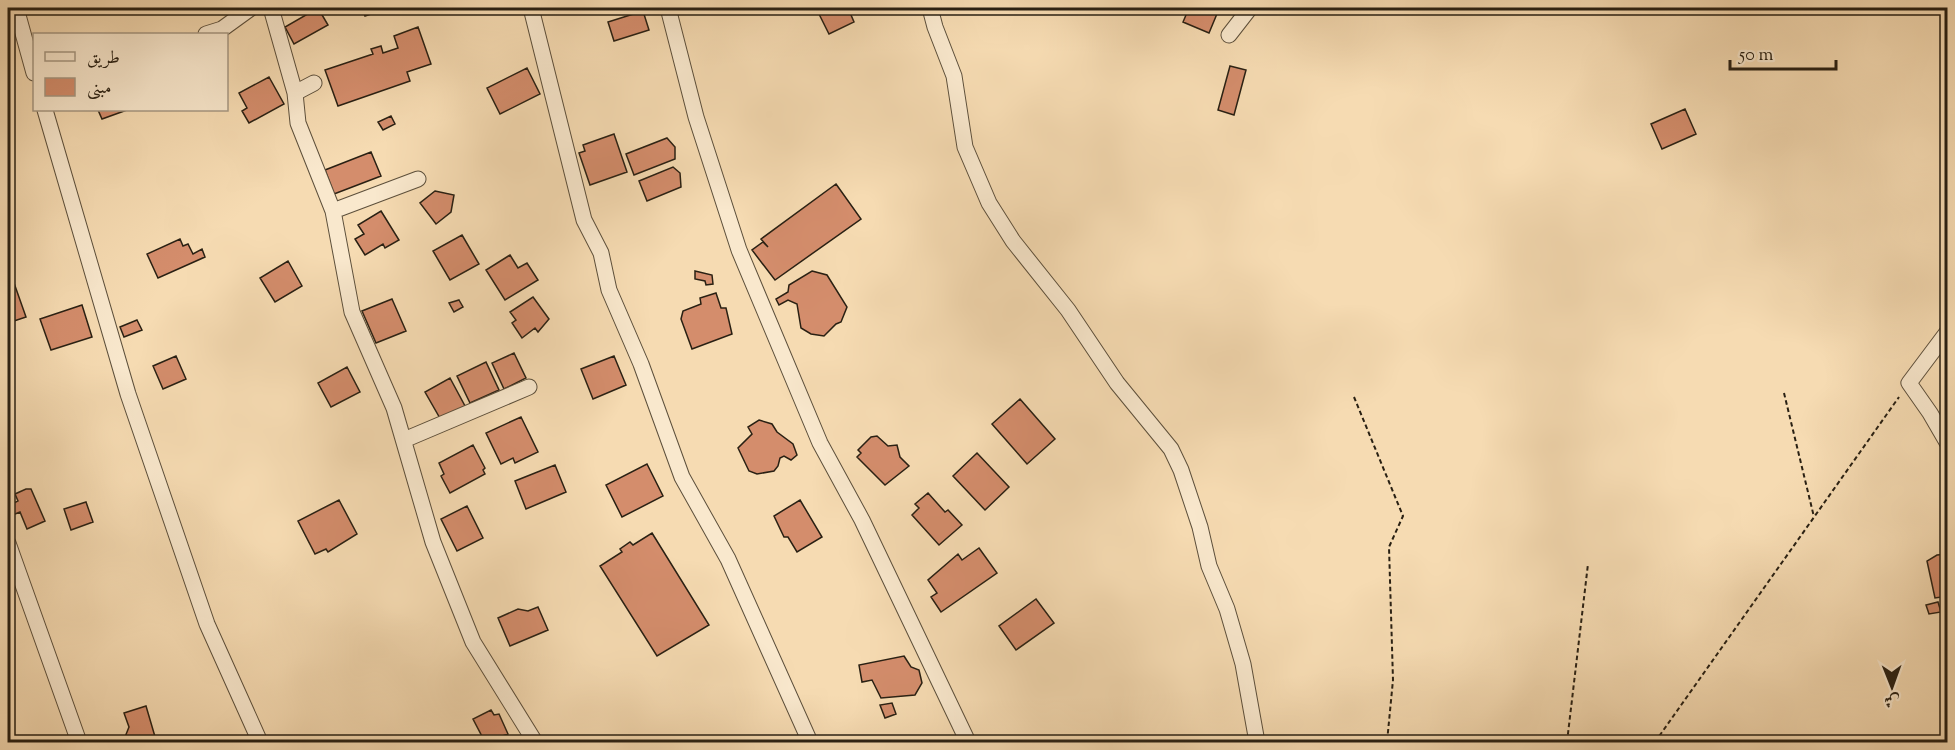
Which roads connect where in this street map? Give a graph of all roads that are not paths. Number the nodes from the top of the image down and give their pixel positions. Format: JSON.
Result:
{"nodes":[{"id":1,"x":16,"y":8,"type":"edge"},
{"id":2,"x":251,"y":8,"type":"edge"},
{"id":3,"x":271,"y":8,"type":"edge"},
{"id":4,"x":531,"y":8,"type":"edge"},
{"id":5,"x":669,"y":8,"type":"edge"},
{"id":6,"x":930,"y":8,"type":"edge"},
{"id":7,"x":1250,"y":8,"type":"edge"},
{"id":8,"x":209,"y":33,"type":"edge"},
{"id":9,"x":1229,"y":34,"type":"dead end"},
{"id":10,"x":33,"y":69,"type":"edge"},
{"id":11,"x":314,"y":83,"type":"dead end"},
{"id":12,"x":295,"y":93,"type":"junction"},
{"id":13,"x":45,"y":111,"type":"edge"},
{"id":14,"x":418,"y":179,"type":"dead end"},
{"id":15,"x":333,"y":211,"type":"junction"},
{"id":16,"x":1947,"y":331,"type":"edge"},
{"id":17,"x":529,"y":387,"type":"dead end"},
{"id":18,"x":404,"y":440,"type":"junction"},
{"id":19,"x":1947,"y":444,"type":"edge"},
{"id":20,"x":8,"y":543,"type":"edge"},
{"id":21,"x":79,"y":742,"type":"edge"},
{"id":22,"x":260,"y":742,"type":"edge"},
{"id":23,"x":535,"y":742,"type":"edge"},
{"id":24,"x":810,"y":742,"type":"edge"},
{"id":25,"x":968,"y":742,"type":"edge"},
{"id":26,"x":1257,"y":742,"type":"edge"}],
"edges":[{"from":1,"to":10,"type":"street"},
{"from":2,"to":8,"type":"street"},
{"from":3,"to":12,"type":"street"},
{"from":4,"to":24,"type":"street"},
{"from":5,"to":25,"type":"street"},
{"from":6,"to":26,"type":"street"},
{"from":7,"to":9,"type":"street"},
{"from":11,"to":12,"type":"street"},
{"from":12,"to":15,"type":"street"},
{"from":13,"to":22,"type":"street"},
{"from":14,"to":15,"type":"street"},
{"from":15,"to":18,"type":"street"},
{"from":16,"to":19,"type":"street"},
{"from":17,"to":18,"type":"street"},
{"from":18,"to":23,"type":"street"},
{"from":20,"to":21,"type":"street"}]}
